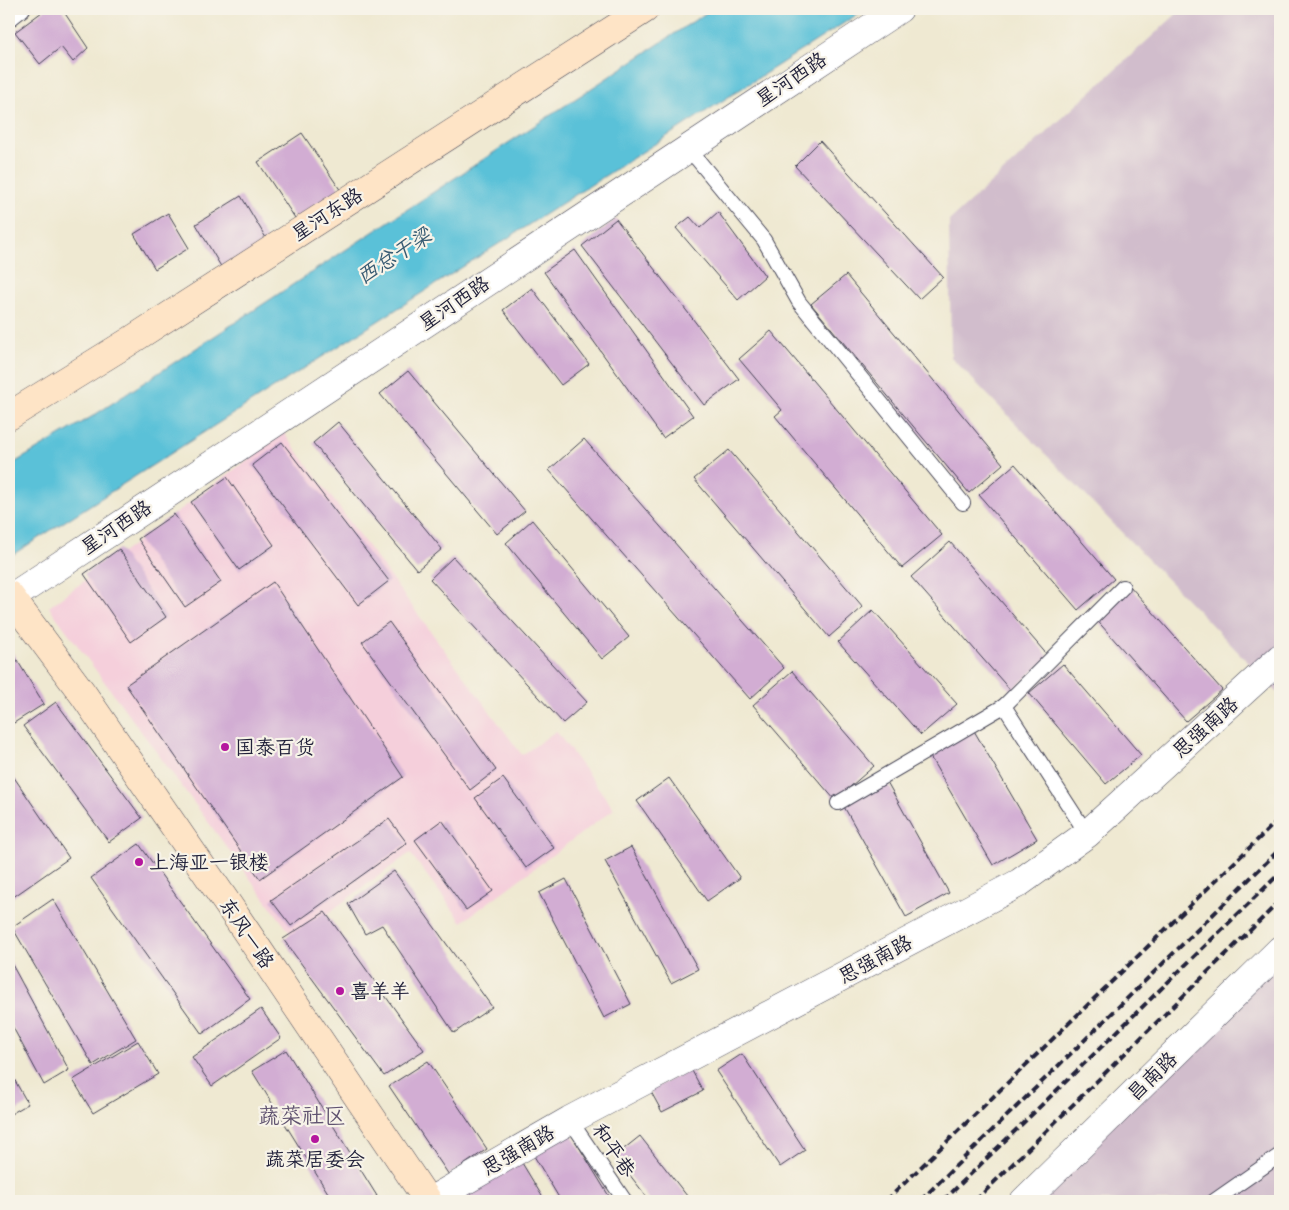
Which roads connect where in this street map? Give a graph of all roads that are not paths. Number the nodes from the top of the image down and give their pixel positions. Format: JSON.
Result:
{"nodes":[{"id":1,"x":23,"y":9,"type":"edge"},
{"id":2,"x":645,"y":9,"type":"edge"},
{"id":3,"x":899,"y":9,"type":"edge"},
{"id":4,"x":9,"y":20,"type":"edge"},
{"id":5,"x":688,"y":148,"type":"junction"},
{"id":6,"x":9,"y":416,"type":"edge"},
{"id":7,"x":964,"y":503,"type":"dead end"},
{"id":8,"x":1123,"y":587,"type":"dead end"},
{"id":9,"x":10,"y":597,"type":"edge"},
{"id":10,"x":1280,"y":658,"type":"edge"},
{"id":11,"x":1004,"y":706,"type":"junction"},
{"id":12,"x":838,"y":803,"type":"dead end"},
{"id":13,"x":1087,"y":834,"type":"junction"},
{"id":14,"x":1280,"y":950,"type":"edge"},
{"id":15,"x":570,"y":1120,"type":"junction"},
{"id":16,"x":1280,"y":1154,"type":"edge"},
{"id":17,"x":429,"y":1201,"type":"edge"},
{"id":18,"x":625,"y":1201,"type":"edge"},
{"id":19,"x":1024,"y":1201,"type":"edge"},
{"id":20,"x":1214,"y":1201,"type":"edge"}],
"edges":[{"from":1,"to":4,"type":"lane"},
{"from":2,"to":6,"type":"main road","name":"星河东路"},
{"from":3,"to":5,"type":"street","name":"星河西路"},
{"from":5,"to":7,"type":"lane"},
{"from":5,"to":9,"type":"street","name":"星河西路"},
{"from":8,"to":11,"type":"lane"},
{"from":9,"to":17,"type":"main road","name":"东风一路"},
{"from":10,"to":13,"type":"street","name":"思强南路"},
{"from":11,"to":12,"type":"lane"},
{"from":11,"to":13,"type":"lane"},
{"from":13,"to":15,"type":"street","name":"思强南路"},
{"from":14,"to":19,"type":"street","name":"昌南路"},
{"from":15,"to":17,"type":"street","name":"思强南路"},
{"from":15,"to":18,"type":"lane","name":"和平巷"},
{"from":16,"to":20,"type":"lane"}]}
